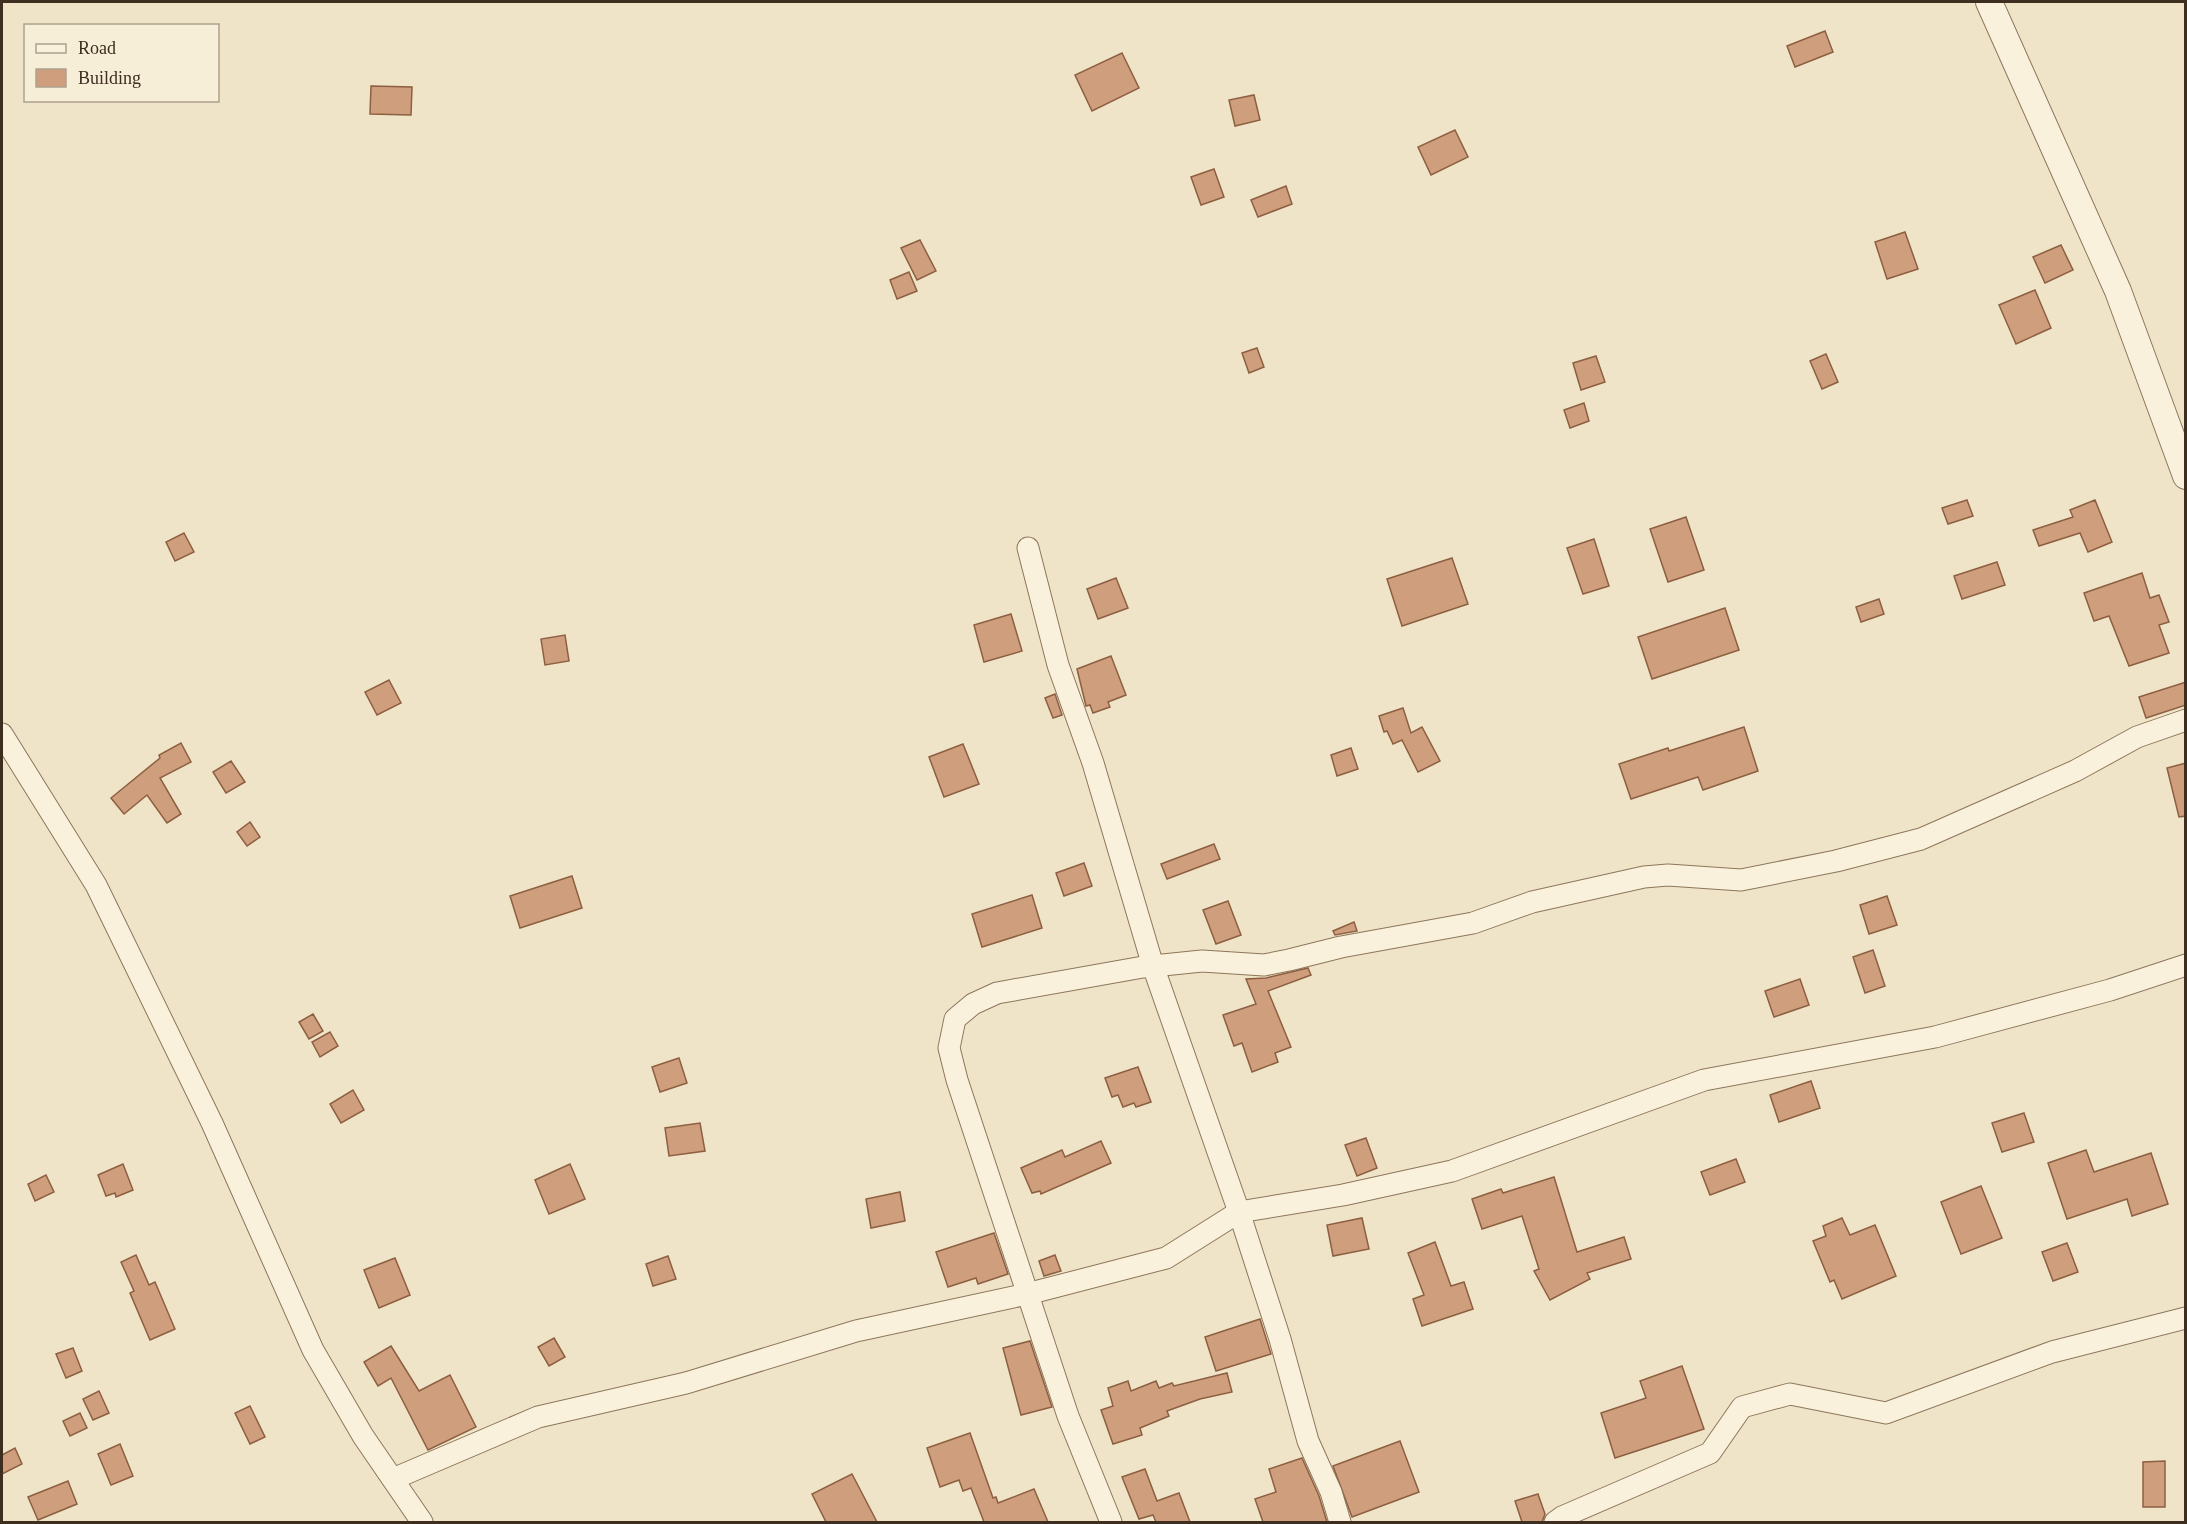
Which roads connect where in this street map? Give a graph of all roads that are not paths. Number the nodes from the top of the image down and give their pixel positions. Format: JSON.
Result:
{"nodes":[{"id":1,"x":1989,"y":2,"type":"edge"},
{"id":2,"x":2186,"y":476,"type":"edge"},
{"id":3,"x":1028,"y":548,"type":"dead end"},
{"id":4,"x":2186,"y":720,"type":"edge"},
{"id":5,"x":2,"y":734,"type":"edge"},
{"id":6,"x":2186,"y":965,"type":"edge"},
{"id":7,"x":1153,"y":966,"type":"junction"},
{"id":8,"x":1239,"y":1212,"type":"junction"},
{"id":9,"x":1027,"y":1294,"type":"junction"},
{"id":10,"x":2186,"y":1318,"type":"edge"},
{"id":11,"x":393,"y":1479,"type":"junction"},
{"id":12,"x":422,"y":1522,"type":"edge"},
{"id":13,"x":1111,"y":1522,"type":"edge"},
{"id":14,"x":1340,"y":1522,"type":"edge"},
{"id":15,"x":1555,"y":1522,"type":"edge"}],
"edges":[{"from":1,"to":2,"type":"street"},
{"from":3,"to":7,"type":"street"},
{"from":4,"to":7,"type":"street"},
{"from":5,"to":11,"type":"street"},
{"from":6,"to":8,"type":"street"},
{"from":7,"to":8,"type":"street"},
{"from":7,"to":9,"type":"street"},
{"from":8,"to":9,"type":"street"},
{"from":8,"to":14,"type":"street"},
{"from":9,"to":11,"type":"street"},
{"from":9,"to":13,"type":"street"},
{"from":10,"to":15,"type":"street"},
{"from":11,"to":12,"type":"street"}]}
